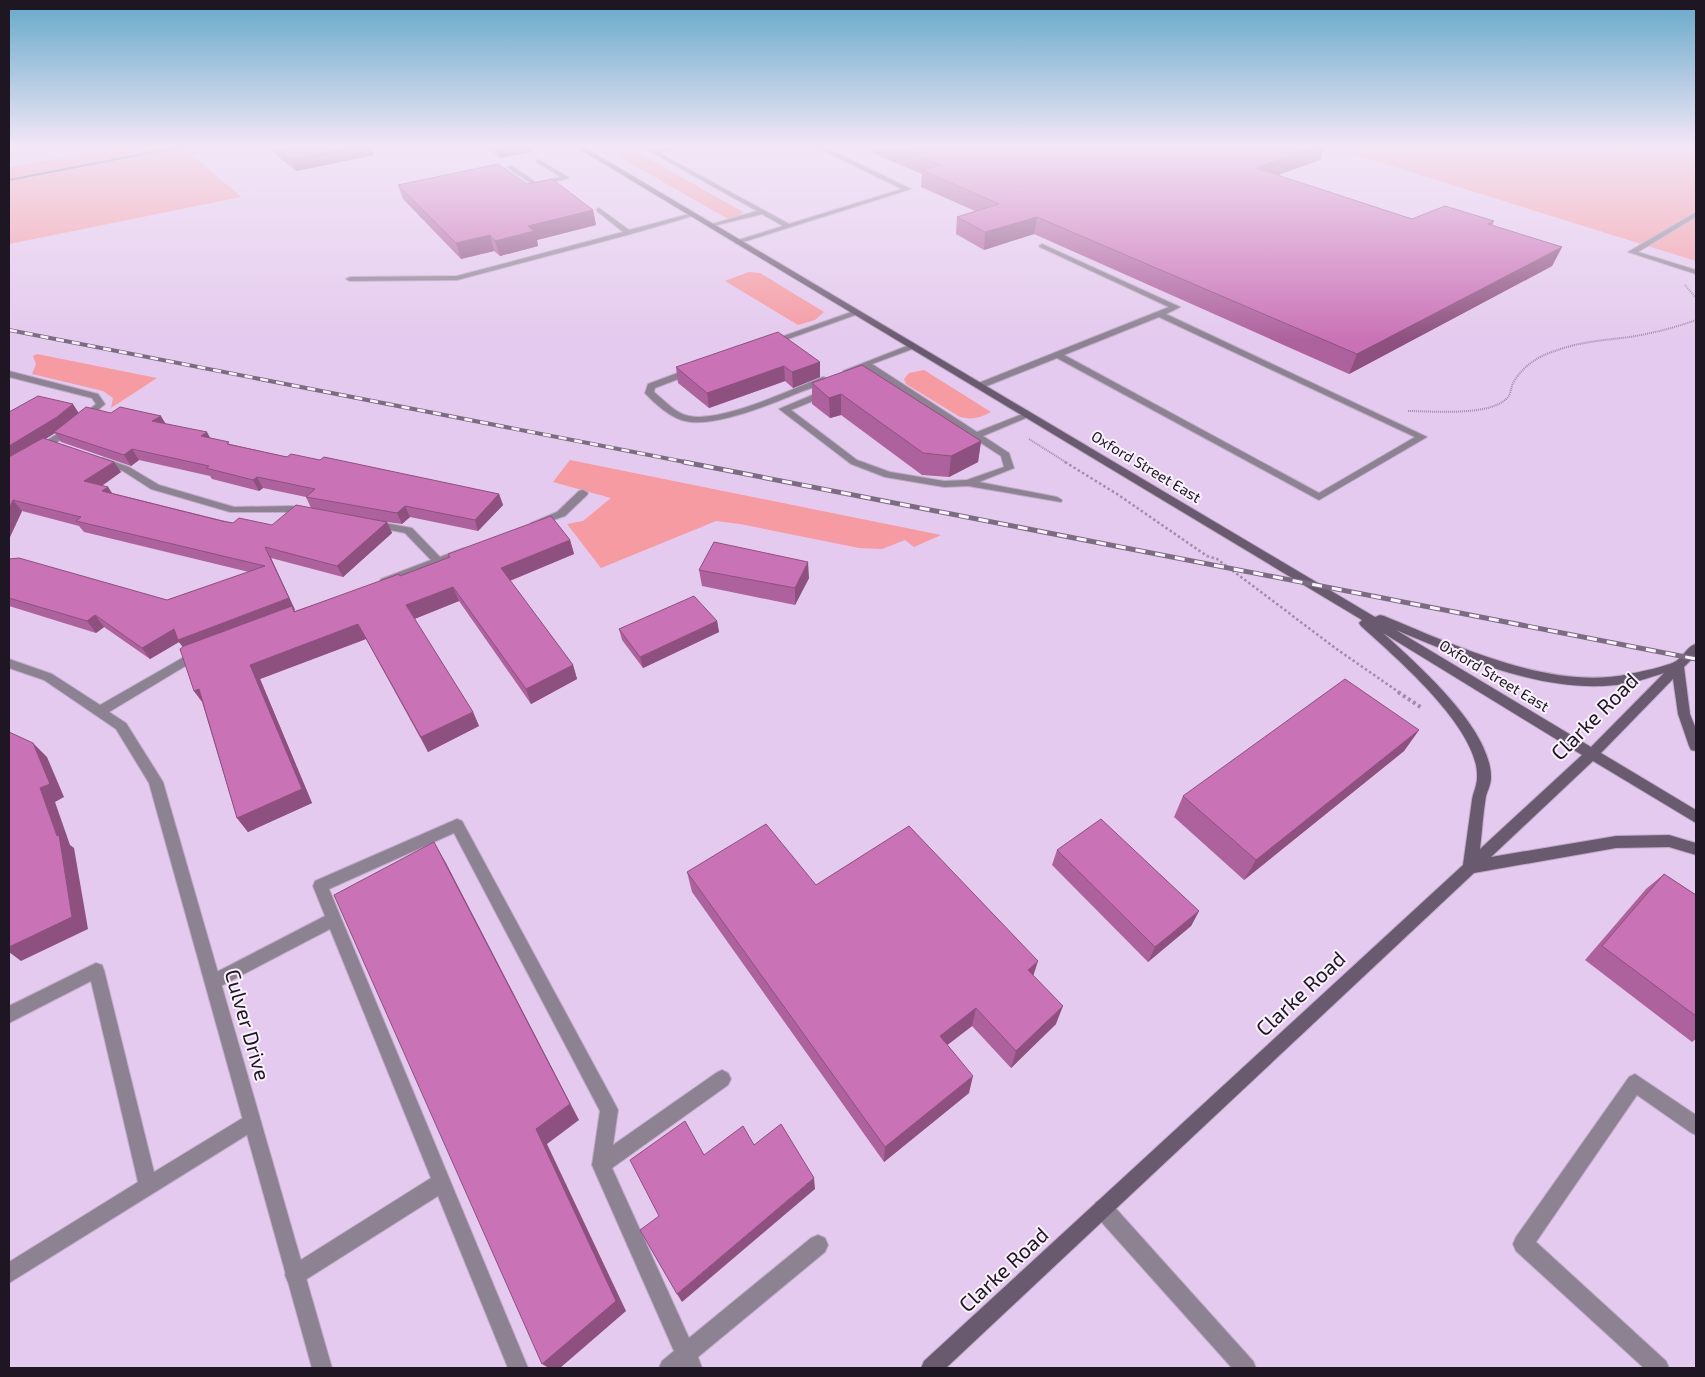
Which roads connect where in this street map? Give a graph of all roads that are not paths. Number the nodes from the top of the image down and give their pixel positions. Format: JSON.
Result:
{"nodes":[{"id":1,"x":601,"y":211,"type":"edge"},
{"id":2,"x":687,"y":211,"type":"edge"},
{"id":3,"x":836,"y":211,"type":"edge"},
{"id":4,"x":762,"y":212,"type":"joint"},
{"id":5,"x":1696,"y":214,"type":"edge"},
{"id":6,"x":693,"y":215,"type":"junction"},
{"id":7,"x":711,"y":226,"type":"junction"},
{"id":8,"x":788,"y":226,"type":"junction"},
{"id":9,"x":629,"y":233,"type":"junction"},
{"id":10,"x":737,"y":242,"type":"junction"},
{"id":11,"x":1042,"y":246,"type":"edge"},
{"id":12,"x":1696,"y":272,"type":"edge"},
{"id":13,"x":350,"y":279,"type":"dead end"},
{"id":14,"x":856,"y":313,"type":"junction"},
{"id":15,"x":1160,"y":314,"type":"junction"},
{"id":16,"x":759,"y":346,"type":"edge"},
{"id":17,"x":912,"y":346,"type":"junction"},
{"id":18,"x":1058,"y":355,"type":"junction"},
{"id":19,"x":865,"y":364,"type":"junction"},
{"id":20,"x":696,"y":369,"type":"edge"},
{"id":21,"x":9,"y":374,"type":"edge"},
{"id":22,"x":980,"y":386,"type":"junction"},
{"id":23,"x":836,"y":389,"type":"edge"},
{"id":24,"x":1028,"y":415,"type":"junction"},
{"id":25,"x":976,"y":436,"type":"junction"},
{"id":26,"x":50,"y":444,"type":"junction"},
{"id":27,"x":67,"y":449,"type":"edge"},
{"id":28,"x":92,"y":458,"type":"edge"},
{"id":29,"x":9,"y":468,"type":"edge"},
{"id":30,"x":968,"y":483,"type":"junction"},
{"id":31,"x":583,"y":493,"type":"dead end"},
{"id":32,"x":1057,"y":500,"type":"dead end"},
{"id":33,"x":321,"y":514,"type":"edge"},
{"id":34,"x":360,"y":521,"type":"edge"},
{"id":35,"x":526,"y":527,"type":"edge"},
{"id":36,"x":473,"y":548,"type":"edge"},
{"id":37,"x":438,"y":561,"type":"junction"},
{"id":38,"x":374,"y":586,"type":"edge"},
{"id":39,"x":1345,"y":605,"type":"junction"},
{"id":40,"x":1696,"y":648,"type":"edge"},
{"id":41,"x":209,"y":649,"type":"edge"},
{"id":42,"x":9,"y":663,"type":"edge"},
{"id":43,"x":1678,"y":665,"type":"junction"},
{"id":44,"x":99,"y":712,"type":"junction"},
{"id":45,"x":1696,"y":746,"type":"edge"},
{"id":46,"x":1592,"y":754,"type":"junction"},
{"id":47,"x":1696,"y":817,"type":"edge"},
{"id":48,"x":1696,"y":849,"type":"edge"},
{"id":49,"x":1470,"y":867,"type":"junction"},
{"id":50,"x":333,"y":919,"type":"junction"},
{"id":51,"x":213,"y":982,"type":"junction"},
{"id":52,"x":9,"y":1014,"type":"edge"},
{"id":53,"x":722,"y":1079,"type":"dead end"},
{"id":54,"x":252,"y":1122,"type":"junction"},
{"id":55,"x":1696,"y":1126,"type":"edge"},
{"id":56,"x":602,"y":1165,"type":"junction"},
{"id":57,"x":442,"y":1182,"type":"junction"},
{"id":58,"x":148,"y":1186,"type":"junction"},
{"id":59,"x":1103,"y":1209,"type":"junction"},
{"id":60,"x":818,"y":1245,"type":"dead end"},
{"id":61,"x":9,"y":1273,"type":"edge"},
{"id":62,"x":295,"y":1274,"type":"junction"},
{"id":63,"x":682,"y":1364,"type":"edge"},
{"id":64,"x":322,"y":1368,"type":"edge"},
{"id":65,"x":518,"y":1368,"type":"edge"},
{"id":66,"x":931,"y":1368,"type":"edge"},
{"id":67,"x":1246,"y":1368,"type":"edge"},
{"id":68,"x":1659,"y":1368,"type":"edge"}],
"edges":[{"from":1,"to":9,"type":"street"},
{"from":2,"to":6,"type":"main road","name":"Oxford Street East"},
{"from":3,"to":8,"type":"street"},
{"from":4,"to":7,"type":"street"},
{"from":4,"to":8,"type":"street"},
{"from":5,"to":12,"type":"street"},
{"from":6,"to":7,"type":"main road","name":"Oxford Street East"},
{"from":6,"to":9,"type":"street"},
{"from":7,"to":10,"type":"main road","name":"Oxford Street East"},
{"from":8,"to":10,"type":"street"},
{"from":9,"to":13,"type":"street"},
{"from":10,"to":14,"type":"main road","name":"Oxford Street East"},
{"from":11,"to":15,"type":"street"},
{"from":14,"to":16,"type":"street"},
{"from":14,"to":17,"type":"main road","name":"Oxford Street East"},
{"from":15,"to":18,"type":"street"},
{"from":15,"to":18,"type":"street"},
{"from":17,"to":19,"type":"street"},
{"from":17,"to":22,"type":"main road","name":"Oxford Street East"},
{"from":18,"to":22,"type":"street"},
{"from":19,"to":20,"type":"street"},
{"from":19,"to":25,"type":"street"},
{"from":21,"to":26,"type":"street"},
{"from":22,"to":24,"type":"main road","name":"Oxford Street East"},
{"from":23,"to":30,"type":"street"},
{"from":24,"to":25,"type":"street"},
{"from":24,"to":39,"type":"main road","name":"Oxford Street East"},
{"from":25,"to":30,"type":"street"},
{"from":26,"to":27,"type":"street"},
{"from":26,"to":29,"type":"street"},
{"from":28,"to":33,"type":"street"},
{"from":30,"to":32,"type":"street"},
{"from":31,"to":35,"type":"street"},
{"from":34,"to":37,"type":"street"},
{"from":36,"to":37,"type":"street"},
{"from":37,"to":38,"type":"street"},
{"from":39,"to":43,"type":"main road"},
{"from":39,"to":46,"type":"main road","name":"Oxford Street East"},
{"from":39,"to":49,"type":"main road"},
{"from":40,"to":43,"type":"main road","name":"Clarke Road"},
{"from":41,"to":44,"type":"street"},
{"from":42,"to":44,"type":"street","name":"Culver Drive"},
{"from":43,"to":45,"type":"main road"},
{"from":43,"to":46,"type":"main road","name":"Clarke Road"},
{"from":44,"to":51,"type":"street","name":"Culver Drive"},
{"from":46,"to":47,"type":"main road","name":"Oxford Street East"},
{"from":46,"to":49,"type":"main road","name":"Clarke Road"},
{"from":48,"to":49,"type":"main road"},
{"from":49,"to":59,"type":"main road","name":"Clarke Road"},
{"from":50,"to":51,"type":"street"},
{"from":50,"to":56,"type":"street"},
{"from":50,"to":57,"type":"street"},
{"from":51,"to":54,"type":"street","name":"Culver Drive"},
{"from":52,"to":58,"type":"street"},
{"from":53,"to":56,"type":"street"},
{"from":54,"to":58,"type":"street"},
{"from":54,"to":62,"type":"street","name":"Culver Drive"},
{"from":55,"to":68,"type":"street"},
{"from":56,"to":63,"type":"street"},
{"from":57,"to":62,"type":"street"},
{"from":57,"to":65,"type":"street"},
{"from":58,"to":61,"type":"street"},
{"from":59,"to":66,"type":"main road","name":"Clarke Road"},
{"from":59,"to":67,"type":"street"},
{"from":60,"to":63,"type":"street"},
{"from":62,"to":64,"type":"street","name":"Culver Drive"}]}
